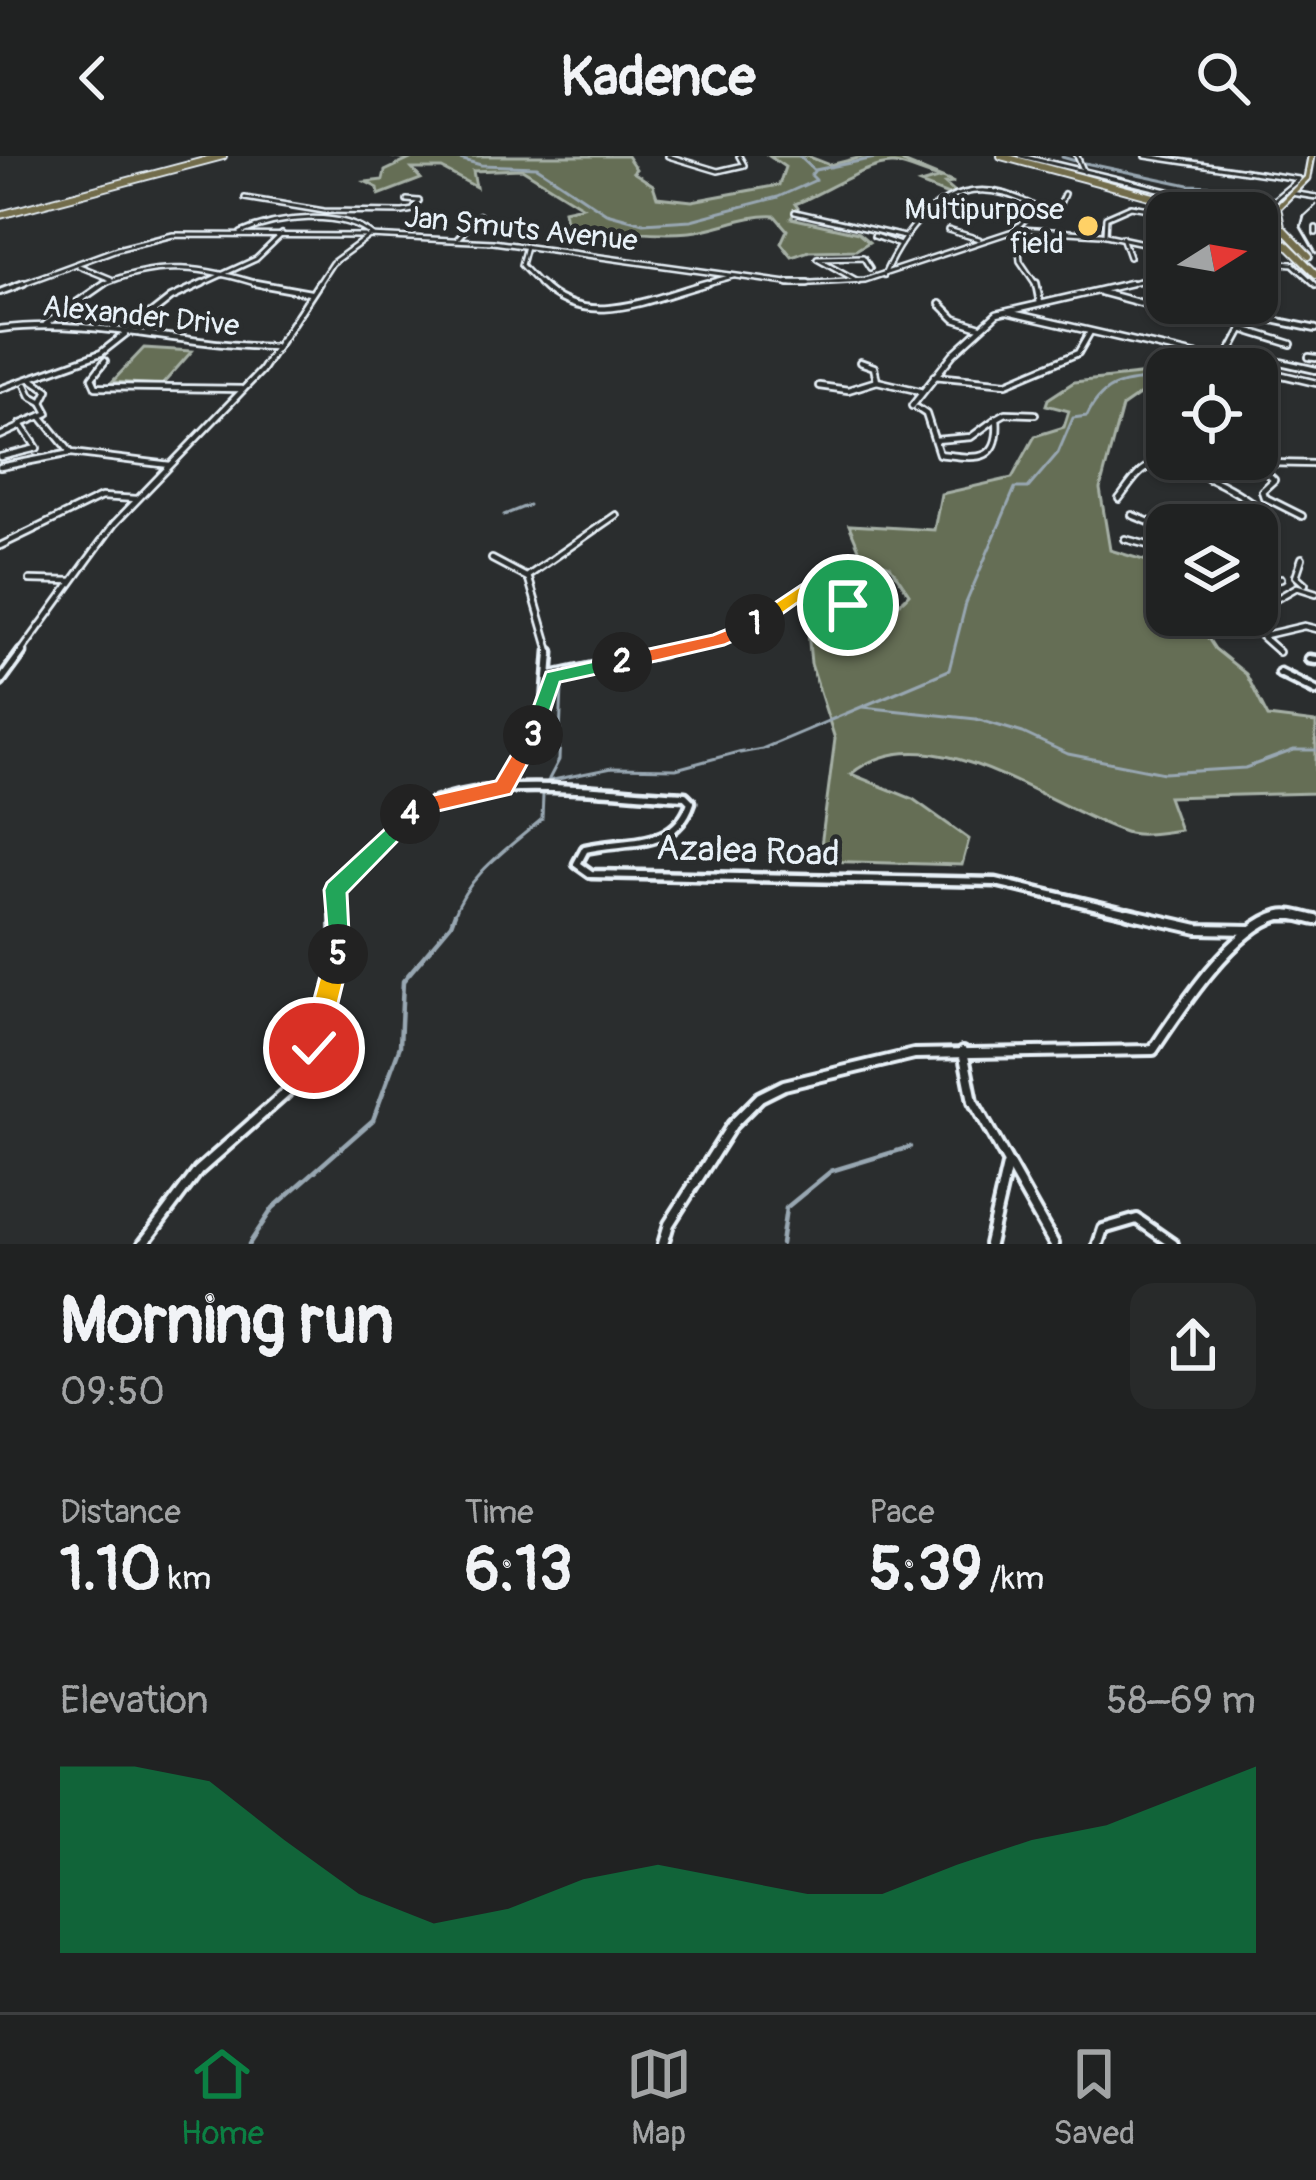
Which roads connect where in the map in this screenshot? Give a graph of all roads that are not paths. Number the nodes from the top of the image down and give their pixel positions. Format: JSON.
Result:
{"nodes":[{"id":1,"x":212,"y":156,"type":"edge"},
{"id":2,"x":223,"y":156,"type":"edge"},
{"id":3,"x":668,"y":156,"type":"edge"},
{"id":4,"x":739,"y":156,"type":"edge"},
{"id":5,"x":1000,"y":156,"type":"edge"},
{"id":6,"x":1011,"y":156,"type":"edge"},
{"id":7,"x":1021,"y":156,"type":"edge"},
{"id":8,"x":1078,"y":156,"type":"edge"},
{"id":9,"x":1146,"y":156,"type":"edge"},
{"id":10,"x":1314,"y":157,"type":"edge"},
{"id":11,"x":1316,"y":169,"type":"edge"},
{"id":12,"x":1084,"y":172,"type":"junction"},
{"id":13,"x":1124,"y":188,"type":"junction"},
{"id":14,"x":1150,"y":192,"type":"edge"},
{"id":15,"x":1146,"y":193,"type":"edge"},
{"id":16,"x":1293,"y":193,"type":"junction"},
{"id":17,"x":1064,"y":194,"type":"dead end"},
{"id":18,"x":1146,"y":194,"type":"edge"},
{"id":19,"x":1146,"y":195,"type":"edge"},
{"id":20,"x":1316,"y":197,"type":"edge"},
{"id":21,"x":245,"y":198,"type":"dead end"},
{"id":22,"x":407,"y":200,"type":"dead end"},
{"id":23,"x":1037,"y":208,"type":"junction"},
{"id":24,"x":1278,"y":208,"type":"edge"},
{"id":25,"x":1278,"y":208,"type":"edge"},
{"id":26,"x":931,"y":209,"type":"junction"},
{"id":27,"x":1146,"y":210,"type":"edge"},
{"id":28,"x":324,"y":211,"type":"junction"},
{"id":29,"x":1278,"y":211,"type":"edge"},
{"id":30,"x":795,"y":212,"type":"dead end"},
{"id":31,"x":0,"y":213,"type":"edge"},
{"id":32,"x":479,"y":215,"type":"dead end"},
{"id":33,"x":966,"y":215,"type":"dead end"},
{"id":34,"x":1278,"y":218,"type":"edge"},
{"id":35,"x":319,"y":219,"type":"junction"},
{"id":36,"x":1019,"y":229,"type":"junction"},
{"id":37,"x":948,"y":230,"type":"dead end"},
{"id":38,"x":1278,"y":232,"type":"edge"},
{"id":39,"x":241,"y":233,"type":"junction"},
{"id":40,"x":282,"y":234,"type":"junction"},
{"id":41,"x":1105,"y":234,"type":"junction"},
{"id":42,"x":371,"y":236,"type":"junction"},
{"id":43,"x":874,"y":236,"type":"dead end"},
{"id":44,"x":904,"y":236,"type":"junction"},
{"id":45,"x":1122,"y":237,"type":"junction"},
{"id":46,"x":1291,"y":237,"type":"junction"},
{"id":47,"x":457,"y":239,"type":"junction"},
{"id":48,"x":1278,"y":239,"type":"edge"},
{"id":49,"x":982,"y":240,"type":"junction"},
{"id":50,"x":1146,"y":243,"type":"edge"},
{"id":51,"x":900,"y":245,"type":"junction"},
{"id":52,"x":526,"y":246,"type":"junction"},
{"id":53,"x":1278,"y":248,"type":"edge"},
{"id":54,"x":1129,"y":257,"type":"dead end"},
{"id":55,"x":1278,"y":263,"type":"edge"},
{"id":56,"x":76,"y":264,"type":"junction"},
{"id":57,"x":871,"y":268,"type":"dead end"},
{"id":58,"x":885,"y":272,"type":"junction"},
{"id":59,"x":227,"y":273,"type":"junction"},
{"id":60,"x":1316,"y":274,"type":"edge"},
{"id":61,"x":734,"y":276,"type":"junction"},
{"id":62,"x":111,"y":279,"type":"junction"},
{"id":63,"x":856,"y":280,"type":"junction"},
{"id":64,"x":1146,"y":280,"type":"edge"},
{"id":65,"x":1097,"y":291,"type":"junction"},
{"id":66,"x":0,"y":292,"type":"edge"},
{"id":67,"x":312,"y":293,"type":"junction"},
{"id":68,"x":1040,"y":303,"type":"junction"},
{"id":69,"x":940,"y":304,"type":"dead end"},
{"id":70,"x":1146,"y":304,"type":"edge"},
{"id":71,"x":1015,"y":311,"type":"junction"},
{"id":72,"x":1278,"y":321,"type":"edge"},
{"id":73,"x":46,"y":324,"type":"junction"},
{"id":74,"x":1243,"y":324,"type":"edge"},
{"id":75,"x":980,"y":327,"type":"junction"},
{"id":76,"x":0,"y":329,"type":"edge"},
{"id":77,"x":1242,"y":329,"type":"junction"},
{"id":78,"x":1316,"y":329,"type":"edge"},
{"id":79,"x":1090,"y":332,"type":"junction"},
{"id":80,"x":126,"y":335,"type":"junction"},
{"id":81,"x":1291,"y":344,"type":"dead end"},
{"id":82,"x":278,"y":347,"type":"junction"},
{"id":83,"x":1163,"y":348,"type":"edge"},
{"id":84,"x":1233,"y":348,"type":"edge"},
{"id":85,"x":1278,"y":357,"type":"edge"},
{"id":86,"x":1283,"y":358,"type":"dead end"},
{"id":87,"x":105,"y":361,"type":"dead end"},
{"id":88,"x":1278,"y":361,"type":"edge"},
{"id":89,"x":860,"y":362,"type":"dead end"},
{"id":90,"x":1316,"y":370,"type":"edge"},
{"id":91,"x":1278,"y":374,"type":"edge"},
{"id":92,"x":934,"y":376,"type":"junction"},
{"id":93,"x":34,"y":381,"type":"junction"},
{"id":94,"x":877,"y":381,"type":"junction"},
{"id":95,"x":1316,"y":383,"type":"edge"},
{"id":96,"x":819,"y":386,"type":"dead end"},
{"id":97,"x":0,"y":389,"type":"edge"},
{"id":98,"x":244,"y":389,"type":"junction"},
{"id":99,"x":921,"y":392,"type":"junction"},
{"id":100,"x":42,"y":402,"type":"junction"},
{"id":101,"x":1035,"y":414,"type":"dead end"},
{"id":102,"x":44,"y":417,"type":"junction"},
{"id":103,"x":997,"y":418,"type":"junction"},
{"id":104,"x":22,"y":426,"type":"junction"},
{"id":105,"x":0,"y":436,"type":"edge"},
{"id":106,"x":935,"y":440,"type":"junction"},
{"id":107,"x":71,"y":453,"type":"junction"},
{"id":108,"x":0,"y":457,"type":"edge"},
{"id":109,"x":1278,"y":463,"type":"edge"},
{"id":110,"x":1316,"y":464,"type":"edge"},
{"id":111,"x":170,"y":465,"type":"junction"},
{"id":112,"x":0,"y":467,"type":"edge"},
{"id":113,"x":1146,"y":469,"type":"edge"},
{"id":114,"x":1211,"y":480,"type":"edge"},
{"id":115,"x":1274,"y":480,"type":"edge"},
{"id":116,"x":137,"y":499,"type":"junction"},
{"id":117,"x":1119,"y":499,"type":"dead end"},
{"id":118,"x":1257,"y":504,"type":"edge"},
{"id":119,"x":1132,"y":515,"type":"dead end"},
{"id":120,"x":1302,"y":516,"type":"dead end"},
{"id":121,"x":614,"y":517,"type":"dead end"},
{"id":122,"x":1146,"y":521,"type":"edge"},
{"id":123,"x":1125,"y":539,"type":"dead end"},
{"id":124,"x":1146,"y":544,"type":"edge"},
{"id":125,"x":0,"y":546,"type":"edge"},
{"id":126,"x":1302,"y":558,"type":"dead end"},
{"id":127,"x":492,"y":559,"type":"dead end"},
{"id":128,"x":528,"y":578,"type":"junction"},
{"id":129,"x":1281,"y":578,"type":"dead end"},
{"id":130,"x":1278,"y":579,"type":"edge"},
{"id":131,"x":30,"y":580,"type":"dead end"},
{"id":132,"x":72,"y":580,"type":"junction"},
{"id":133,"x":1316,"y":592,"type":"edge"},
{"id":134,"x":1278,"y":598,"type":"edge"},
{"id":135,"x":866,"y":603,"type":"dead end"},
{"id":136,"x":1316,"y":629,"type":"edge"},
{"id":137,"x":1279,"y":652,"type":"dead end"},
{"id":138,"x":1280,"y":673,"type":"dead end"},
{"id":139,"x":552,"y":676,"type":"junction"},
{"id":140,"x":0,"y":682,"type":"edge"},
{"id":141,"x":1316,"y":691,"type":"edge"},
{"id":142,"x":503,"y":788,"type":"junction"},
{"id":143,"x":1316,"y":920,"type":"edge"},
{"id":144,"x":1251,"y":930,"type":"junction"},
{"id":145,"x":963,"y":1051,"type":"junction"},
{"id":146,"x":1007,"y":1163,"type":"junction"},
{"id":147,"x":143,"y":1244,"type":"edge"},
{"id":148,"x":663,"y":1244,"type":"edge"},
{"id":149,"x":989,"y":1244,"type":"edge"},
{"id":150,"x":1054,"y":1244,"type":"edge"},
{"id":151,"x":1098,"y":1244,"type":"edge"},
{"id":152,"x":1173,"y":1244,"type":"edge"}],
"edges":[{"from":1,"to":31,"type":"highway"},
{"from":2,"to":31,"type":"highway"},
{"from":3,"to":4,"type":"street"},
{"from":5,"to":13,"type":"highway"},
{"from":6,"to":13,"type":"highway"},
{"from":7,"to":12,"type":"street"},
{"from":8,"to":12,"type":"street"},
{"from":9,"to":16,"type":"street"},
{"from":10,"to":16,"type":"main road"},
{"from":11,"to":16,"type":"main road"},
{"from":12,"to":14,"type":"street"},
{"from":13,"to":15,"type":"highway"},
{"from":13,"to":18,"type":"highway"},
{"from":13,"to":19,"type":"highway"},
{"from":16,"to":20,"type":"street"},
{"from":16,"to":24,"type":"main road"},
{"from":16,"to":25,"type":"street"},
{"from":16,"to":29,"type":"main road"},
{"from":17,"to":23,"type":"street"},
{"from":21,"to":28,"type":"street"},
{"from":22,"to":28,"type":"street"},
{"from":23,"to":26,"type":"street"},
{"from":23,"to":36,"type":"street"},
{"from":26,"to":33,"type":"street"},
{"from":26,"to":44,"type":"street"},
{"from":27,"to":41,"type":"street"},
{"from":28,"to":35,"type":"street"},
{"from":30,"to":44,"type":"street"},
{"from":32,"to":47,"type":"street"},
{"from":34,"to":46,"type":"highway"},
{"from":35,"to":39,"type":"street"},
{"from":35,"to":42,"type":"street"},
{"from":36,"to":41,"type":"street"},
{"from":36,"to":49,"type":"street"},
{"from":36,"to":68,"type":"street"},
{"from":37,"to":49,"type":"street"},
{"from":38,"to":46,"type":"highway"},
{"from":39,"to":40,"type":"street","name":"Alexander Drive"},
{"from":39,"to":56,"type":"street","name":"Alexander Drive"},
{"from":40,"to":42,"type":"street","name":"Alexander Drive"},
{"from":40,"to":59,"type":"street"},
{"from":41,"to":45,"type":"street"},
{"from":42,"to":47,"type":"street","name":"Jan Smuts Avenue"},
{"from":42,"to":67,"type":"street","name":"Jan Smuts Avenue"},
{"from":43,"to":51,"type":"street"},
{"from":44,"to":51,"type":"street"},
{"from":45,"to":50,"type":"street"},
{"from":45,"to":54,"type":"street"},
{"from":46,"to":60,"type":"highway"},
{"from":47,"to":52,"type":"street","name":"Jan Smuts Avenue"},
{"from":48,"to":60,"type":"highway"},
{"from":49,"to":58,"type":"street"},
{"from":51,"to":58,"type":"street"},
{"from":52,"to":61,"type":"street","name":"Jan Smuts Avenue"},
{"from":52,"to":61,"type":"street"},
{"from":53,"to":60,"type":"highway"},
{"from":55,"to":60,"type":"street"},
{"from":56,"to":62,"type":"street"},
{"from":56,"to":66,"type":"street","name":"Alexander Drive"},
{"from":57,"to":63,"type":"street"},
{"from":58,"to":63,"type":"street","name":"Jan Smuts Avenue"},
{"from":59,"to":62,"type":"street"},
{"from":59,"to":67,"type":"street"},
{"from":59,"to":80,"type":"street"},
{"from":61,"to":63,"type":"street","name":"Jan Smuts Avenue"},
{"from":62,"to":73,"type":"street"},
{"from":64,"to":65,"type":"street"},
{"from":65,"to":68,"type":"street"},
{"from":65,"to":70,"type":"street"},
{"from":67,"to":82,"type":"street","name":"Jan Smuts Avenue"},
{"from":68,"to":71,"type":"street"},
{"from":69,"to":75,"type":"street"},
{"from":71,"to":75,"type":"street"},
{"from":71,"to":79,"type":"street"},
{"from":72,"to":78,"type":"street"},
{"from":73,"to":76,"type":"street","name":"Alexander Drive"},
{"from":73,"to":80,"type":"street","name":"Alexander Drive"},
{"from":74,"to":77,"type":"street"},
{"from":75,"to":92,"type":"street"},
{"from":77,"to":81,"type":"street"},
{"from":77,"to":84,"type":"street"},
{"from":79,"to":83,"type":"street"},
{"from":79,"to":92,"type":"street"},
{"from":80,"to":82,"type":"street","name":"Alexander Drive"},
{"from":80,"to":93,"type":"street"},
{"from":82,"to":98,"type":"street","name":"Jan Smuts Avenue"},
{"from":85,"to":86,"type":"street"},
{"from":87,"to":98,"type":"street"},
{"from":88,"to":90,"type":"street"},
{"from":89,"to":94,"type":"street"},
{"from":91,"to":95,"type":"street"},
{"from":92,"to":99,"type":"street"},
{"from":93,"to":97,"type":"street"},
{"from":93,"to":100,"type":"street"},
{"from":93,"to":100,"type":"street"},
{"from":94,"to":96,"type":"street"},
{"from":94,"to":99,"type":"street"},
{"from":98,"to":111,"type":"street","name":"Jan Smuts Avenue"},
{"from":99,"to":106,"type":"street"},
{"from":100,"to":102,"type":"street"},
{"from":101,"to":103,"type":"street"},
{"from":102,"to":104,"type":"street"},
{"from":102,"to":107,"type":"street"},
{"from":103,"to":106,"type":"street"},
{"from":103,"to":106,"type":"street"},
{"from":104,"to":105,"type":"street"},
{"from":104,"to":108,"type":"street"},
{"from":107,"to":111,"type":"street"},
{"from":107,"to":112,"type":"street"},
{"from":109,"to":110,"type":"street"},
{"from":111,"to":116,"type":"street","name":"Jan Smuts Avenue"},
{"from":113,"to":117,"type":"street"},
{"from":114,"to":118,"type":"street"},
{"from":115,"to":120,"type":"street"},
{"from":116,"to":125,"type":"street"},
{"from":116,"to":132,"type":"street","name":"Jan Smuts Avenue"},
{"from":119,"to":122,"type":"street"},
{"from":121,"to":128,"type":"street"},
{"from":123,"to":124,"type":"street"},
{"from":126,"to":133,"type":"street"},
{"from":127,"to":128,"type":"street"},
{"from":128,"to":139,"type":"street"},
{"from":129,"to":130,"type":"street"},
{"from":131,"to":132,"type":"street"},
{"from":132,"to":140,"type":"street","name":"Jan Smuts Avenue"},
{"from":133,"to":134,"type":"street"},
{"from":135,"to":139,"type":"street"},
{"from":136,"to":137,"type":"street"},
{"from":138,"to":141,"type":"street"},
{"from":139,"to":142,"type":"street"},
{"from":142,"to":144,"type":"street","name":"Azalea Road"},
{"from":142,"to":147,"type":"street"},
{"from":143,"to":144,"type":"street"},
{"from":144,"to":145,"type":"street"},
{"from":145,"to":146,"type":"street"},
{"from":145,"to":148,"type":"street"},
{"from":146,"to":149,"type":"street"},
{"from":146,"to":150,"type":"street"},
{"from":151,"to":152,"type":"street"}]}
